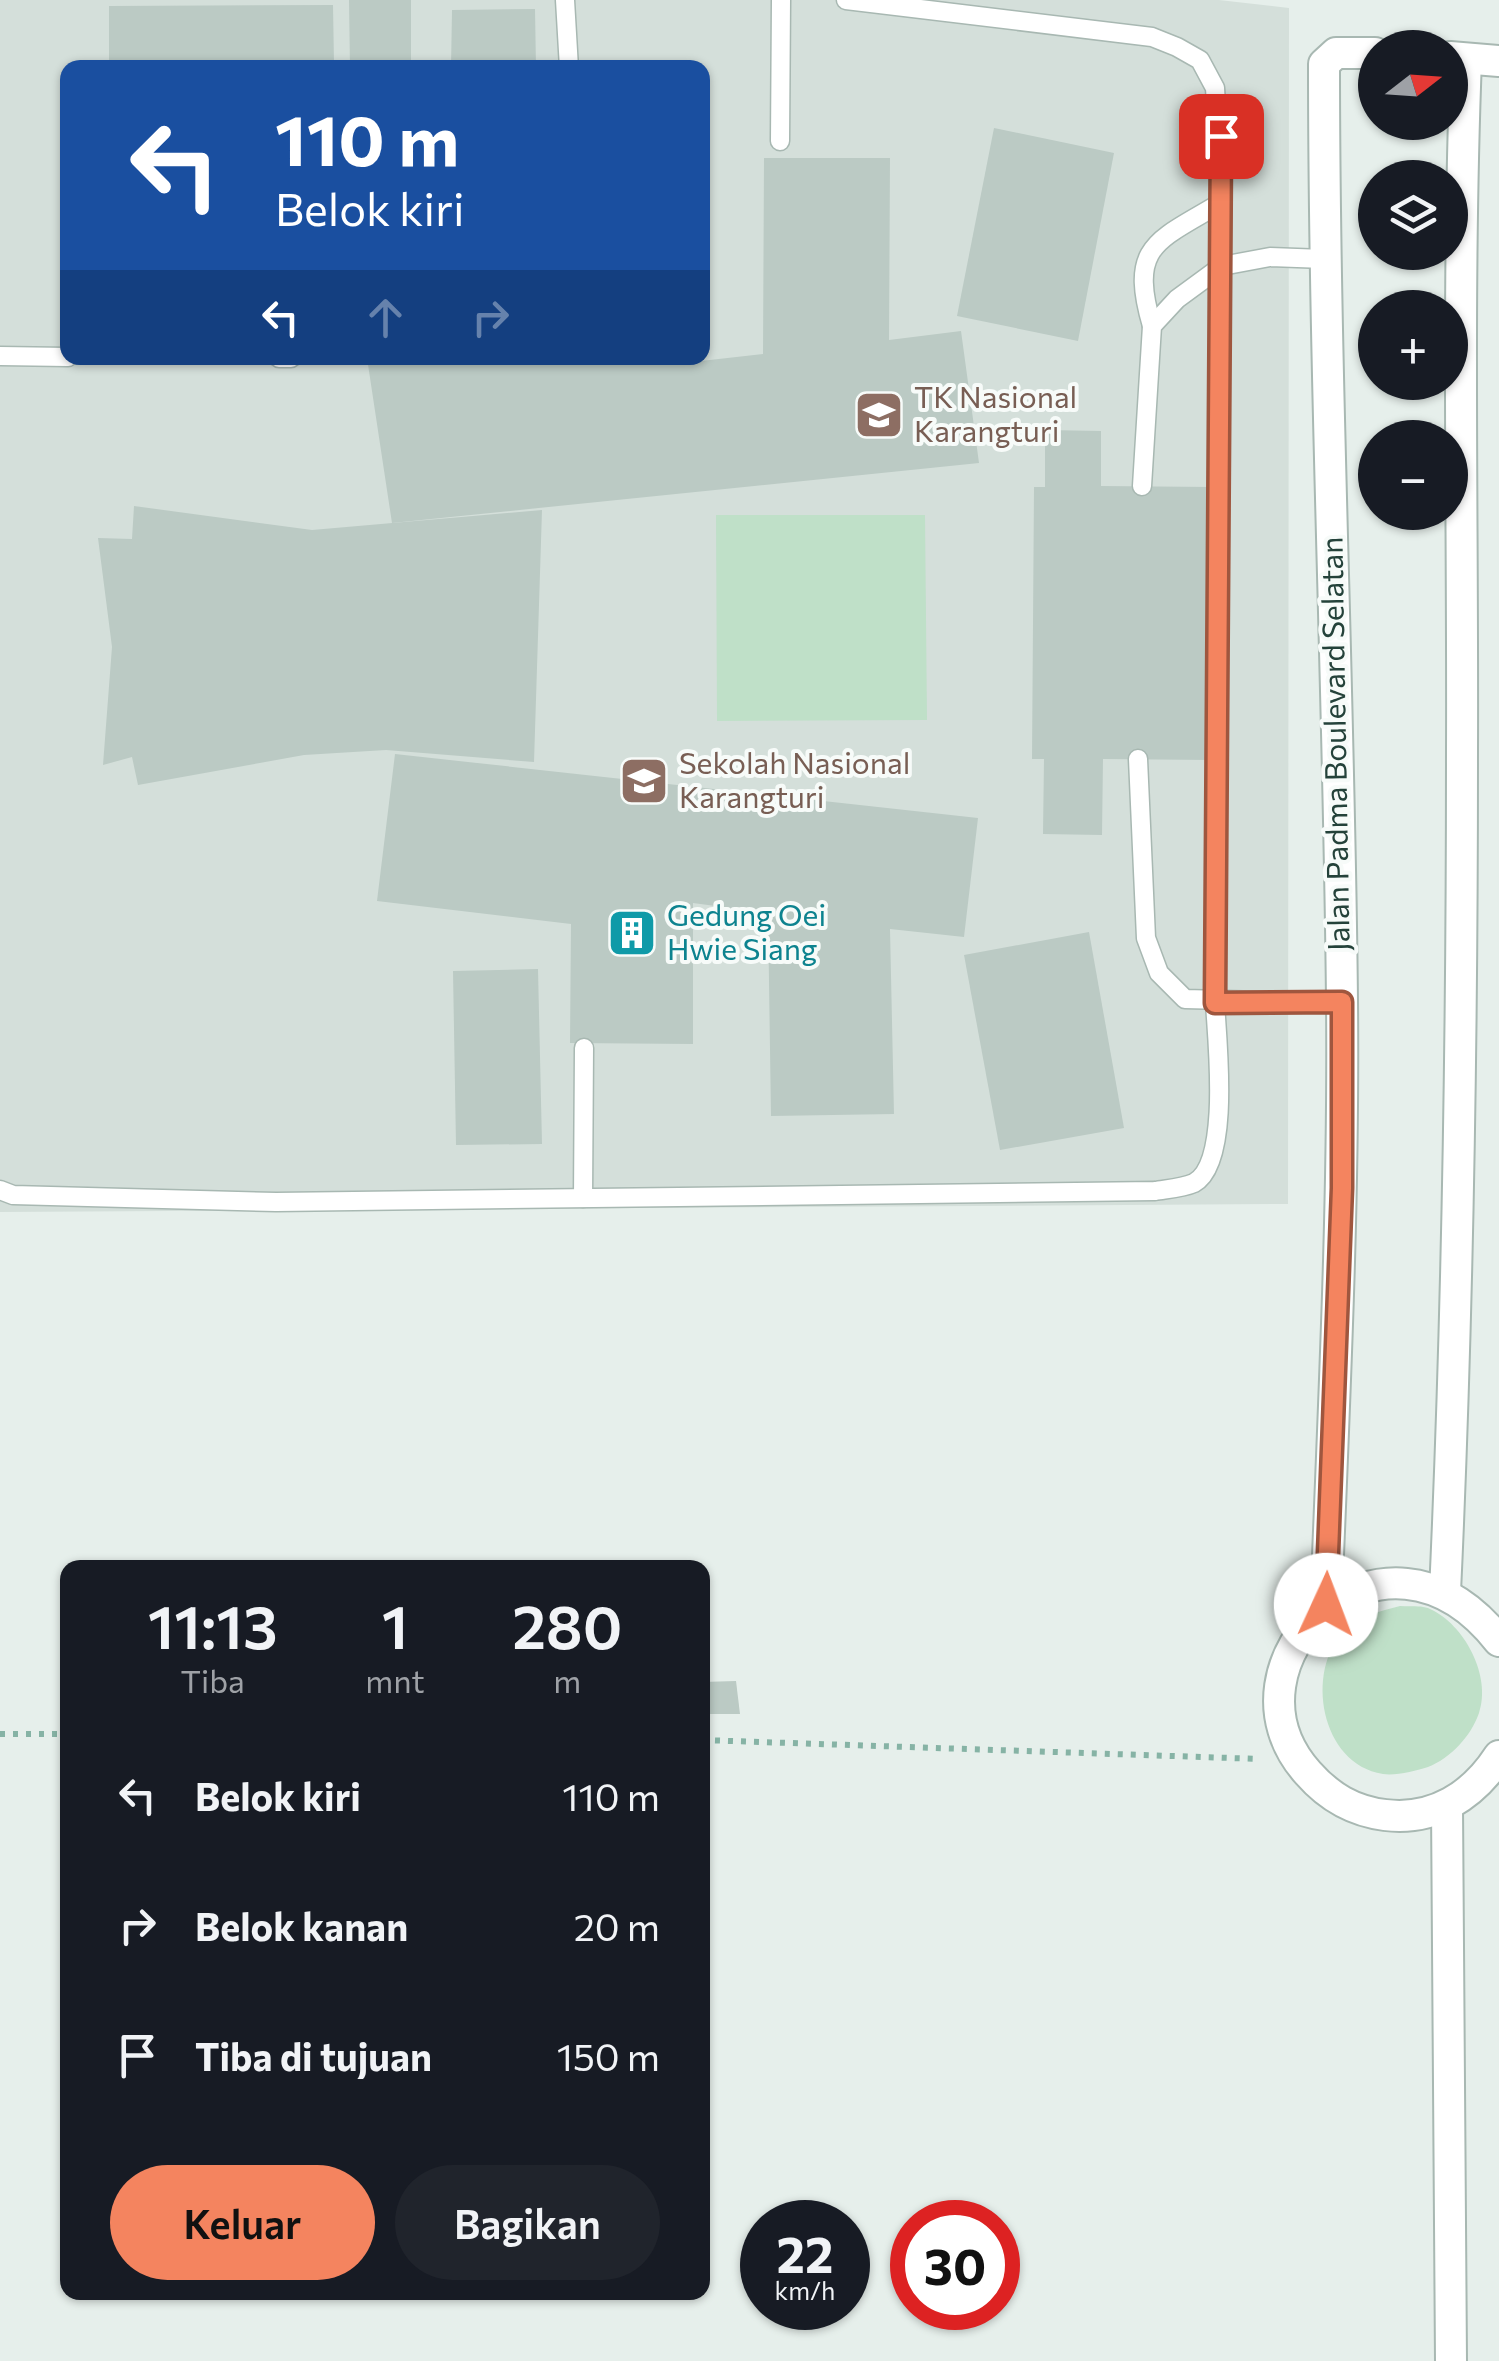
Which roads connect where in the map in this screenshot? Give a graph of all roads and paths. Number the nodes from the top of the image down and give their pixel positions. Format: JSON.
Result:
{"nodes":[{"id":1,"x":565,"y":0,"type":"edge"},
{"id":2,"x":781,"y":0,"type":"edge"},
{"id":3,"x":846,"y":0,"type":"edge"},
{"id":4,"x":1350,"y":56,"type":"edge"},
{"id":5,"x":1468,"y":59,"type":"edge"},
{"id":6,"x":569,"y":60,"type":"edge"},
{"id":7,"x":1499,"y":61,"type":"edge"},
{"id":8,"x":1459,"y":140,"type":"edge"},
{"id":9,"x":780,"y":141,"type":"dead end"},
{"id":10,"x":1222,"y":202,"type":"junction"},
{"id":11,"x":1324,"y":259,"type":"junction"},
{"id":12,"x":1222,"y":266,"type":"junction"},
{"id":13,"x":1152,"y":326,"type":"junction"},
{"id":14,"x":0,"y":356,"type":"edge"},
{"id":15,"x":60,"y":357,"type":"edge"},
{"id":16,"x":1142,"y":486,"type":"dead end"},
{"id":17,"x":1138,"y":759,"type":"dead end"},
{"id":18,"x":1342,"y":1002,"type":"junction"},
{"id":19,"x":1215,"y":1003,"type":"junction"},
{"id":20,"x":584,"y":1048,"type":"dead end"},
{"id":21,"x":0,"y":1190,"type":"edge"},
{"id":22,"x":583,"y":1198,"type":"junction"},
{"id":23,"x":1445,"y":1592,"type":"junction"},
{"id":24,"x":1326,"y":1605,"type":"junction"},
{"id":25,"x":1499,"y":1641,"type":"edge"},
{"id":26,"x":0,"y":1734,"type":"edge"},
{"id":27,"x":60,"y":1734,"type":"edge"},
{"id":28,"x":710,"y":1740,"type":"edge"},
{"id":29,"x":1499,"y":1756,"type":"edge"},
{"id":30,"x":1296,"y":1760,"type":"junction"},
{"id":31,"x":1447,"y":1806,"type":"junction"},
{"id":32,"x":1451,"y":2361,"type":"edge"}],
"edges":[{"from":1,"to":6,"type":"lane"},
{"from":2,"to":9,"type":"lane"},
{"from":3,"to":10,"type":"lane"},
{"from":4,"to":11,"type":"street","name":"Jalan Padma Boulevard Selatan"},
{"from":5,"to":7,"type":"street"},
{"from":8,"to":23,"type":"street"},
{"from":10,"to":12,"type":"lane"},
{"from":10,"to":13,"type":"lane"},
{"from":11,"to":12,"type":"lane"},
{"from":11,"to":18,"type":"street","name":"Jalan Padma Boulevard Selatan"},
{"from":12,"to":13,"type":"lane"},
{"from":12,"to":19,"type":"lane"},
{"from":13,"to":16,"type":"lane"},
{"from":14,"to":15,"type":"lane"},
{"from":17,"to":19,"type":"lane"},
{"from":18,"to":19,"type":"lane"},
{"from":18,"to":24,"type":"street","name":"Jalan Padma Boulevard Selatan"},
{"from":19,"to":22,"type":"lane"},
{"from":20,"to":22,"type":"lane"},
{"from":21,"to":22,"type":"lane"},
{"from":23,"to":24,"type":"street"},
{"from":23,"to":25,"type":"street"},
{"from":24,"to":30,"type":"street"},
{"from":26,"to":27,"type":"path"},
{"from":28,"to":30,"type":"path"},
{"from":29,"to":31,"type":"street"},
{"from":30,"to":31,"type":"street"},
{"from":31,"to":32,"type":"street"}]}
